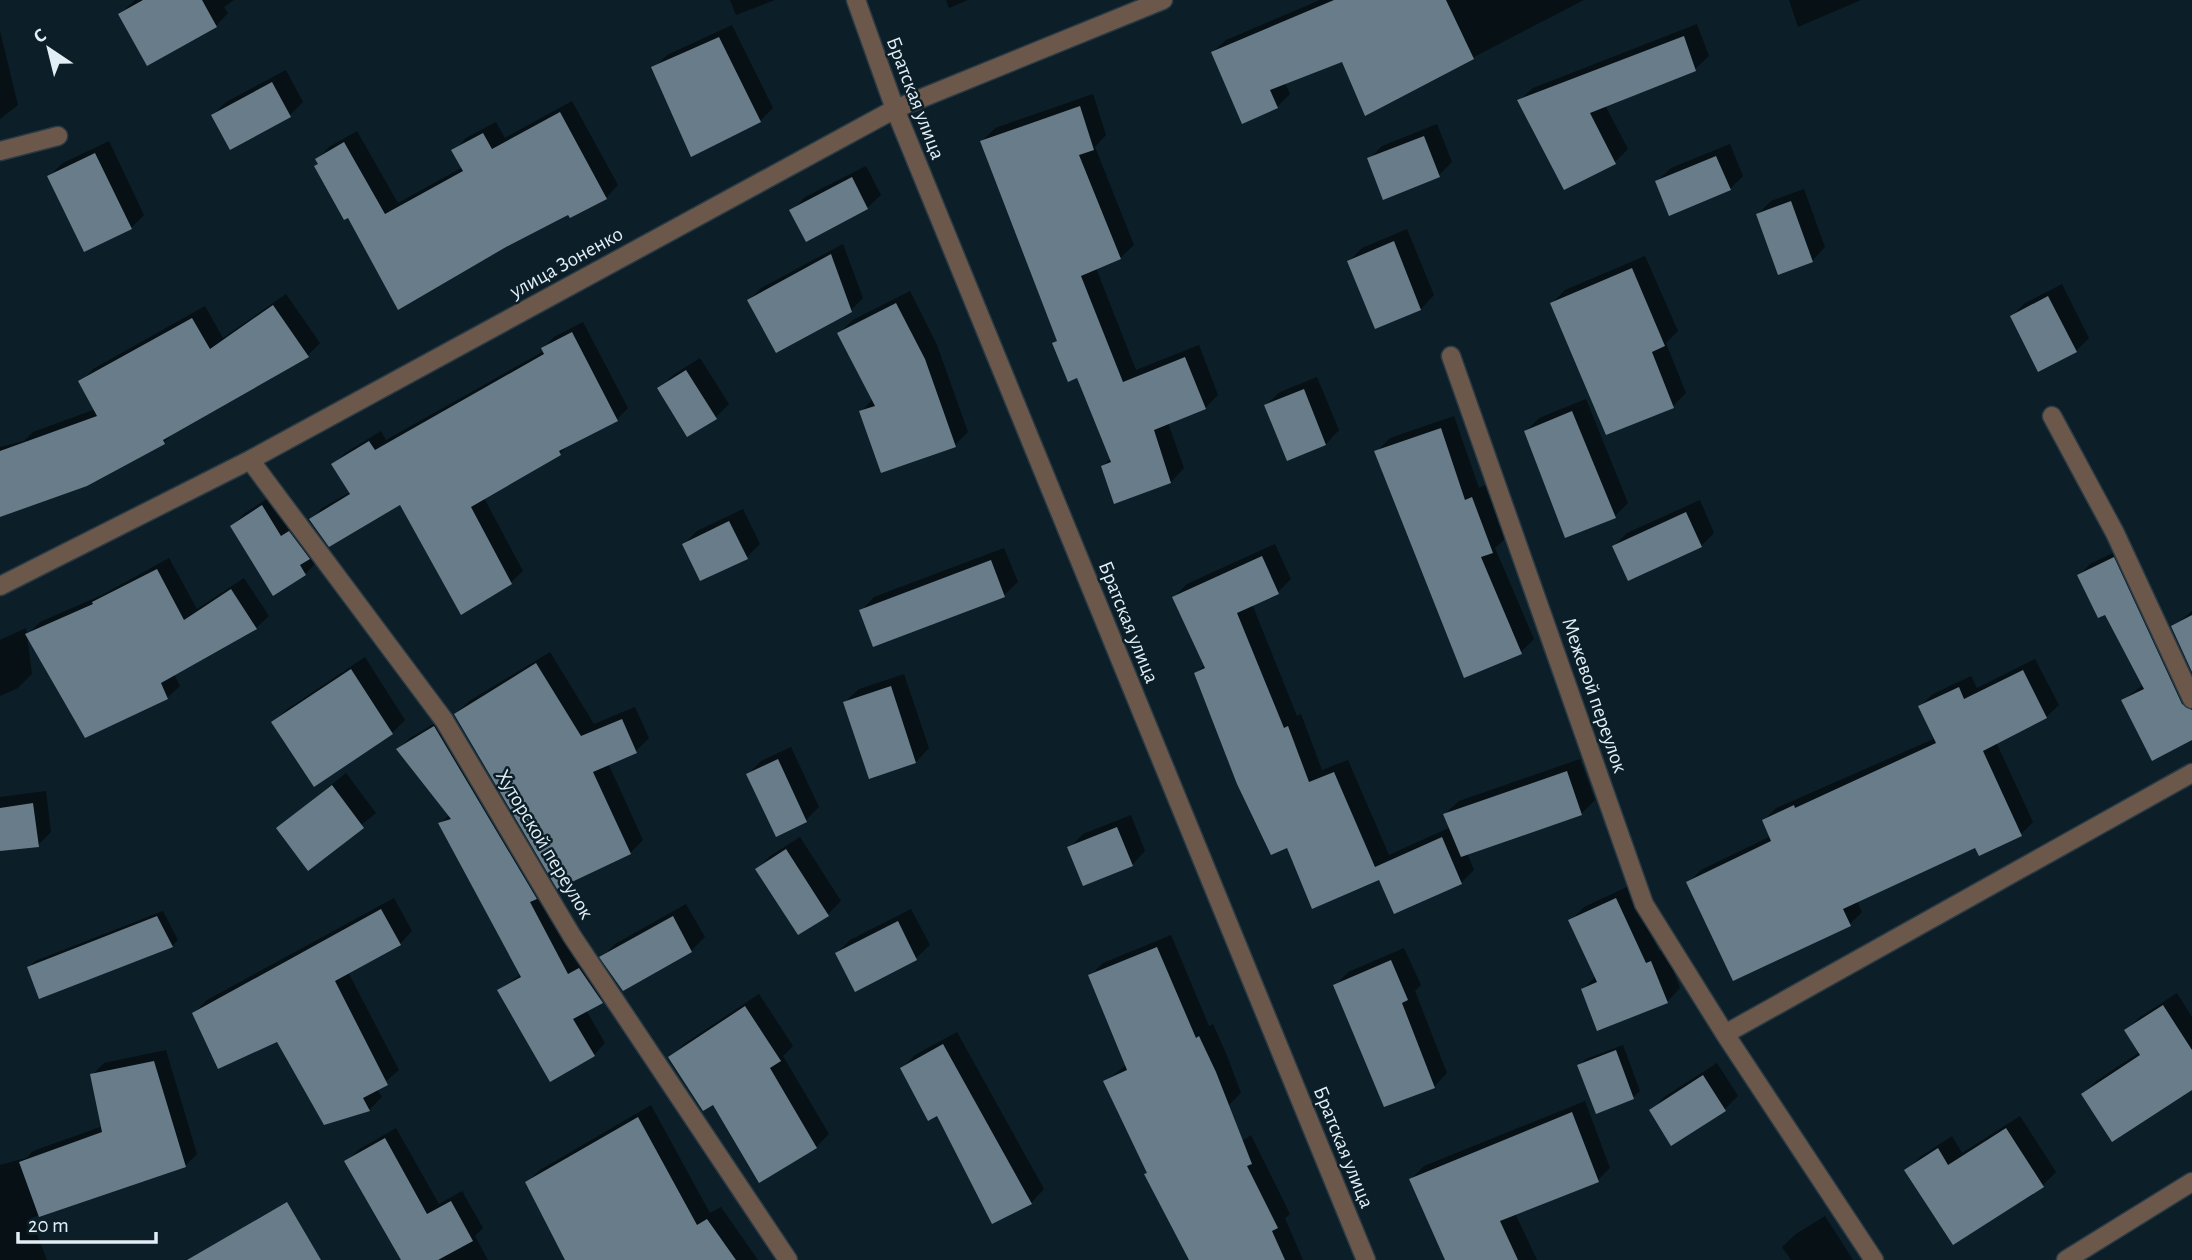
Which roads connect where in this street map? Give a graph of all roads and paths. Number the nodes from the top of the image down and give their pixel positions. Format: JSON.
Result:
{"nodes":[{"id":1,"x":856,"y":0,"type":"edge"},
{"id":2,"x":1163,"y":0,"type":"edge"},
{"id":3,"x":895,"y":109,"type":"junction"},
{"id":4,"x":58,"y":136,"type":"dead end"},
{"id":5,"x":0,"y":151,"type":"edge"},
{"id":6,"x":1451,"y":356,"type":"dead end"},
{"id":7,"x":2052,"y":416,"type":"dead end"},
{"id":8,"x":250,"y":460,"type":"junction"},
{"id":9,"x":0,"y":586,"type":"edge"},
{"id":10,"x":2192,"y":699,"type":"edge"},
{"id":11,"x":2192,"y":773,"type":"edge"},
{"id":12,"x":1725,"y":1034,"type":"junction"},
{"id":13,"x":2192,"y":1182,"type":"edge"},
{"id":14,"x":788,"y":1260,"type":"edge"},
{"id":15,"x":1366,"y":1260,"type":"edge"},
{"id":16,"x":1874,"y":1260,"type":"edge"},
{"id":17,"x":2066,"y":1260,"type":"edge"}],
"edges":[{"from":1,"to":3,"type":"street","name":"Братская улица"},
{"from":2,"to":3,"type":"street","name":"улица Зоненко"},
{"from":3,"to":8,"type":"street","name":"улица Зоненко"},
{"from":3,"to":15,"type":"street","name":"Братская улица"},
{"from":4,"to":5,"type":"street"},
{"from":6,"to":12,"type":"street","name":"Межевой переулок"},
{"from":7,"to":10,"type":"street"},
{"from":8,"to":9,"type":"street","name":"улица Зоненко"},
{"from":8,"to":14,"type":"street","name":"Хуторской переулок"},
{"from":11,"to":12,"type":"street"},
{"from":12,"to":16,"type":"street","name":"Межевой переулок"},
{"from":13,"to":17,"type":"street"}]}
